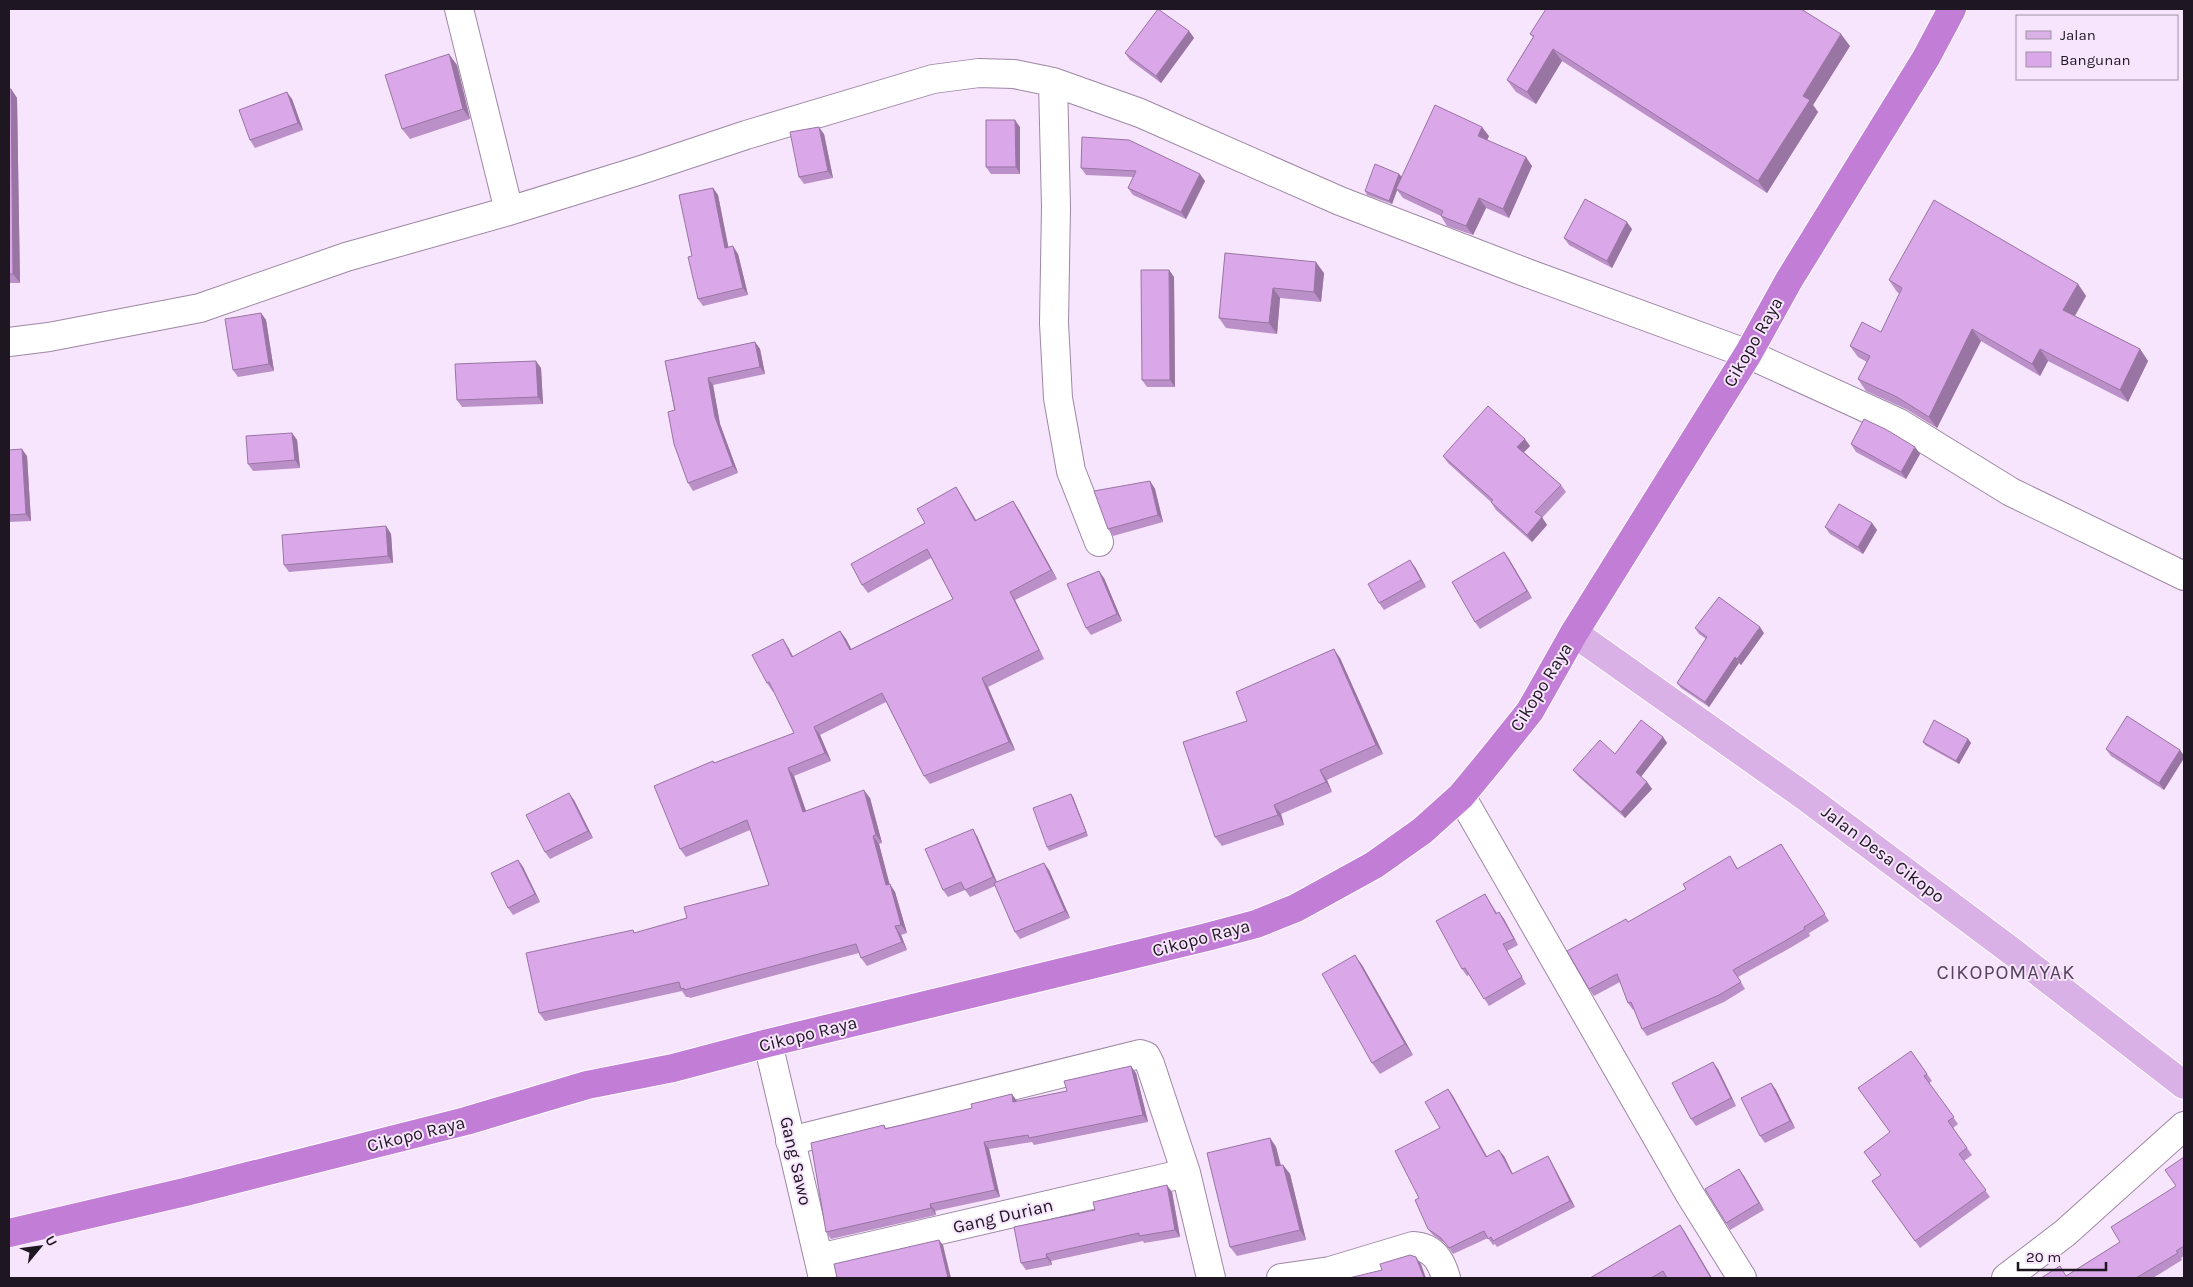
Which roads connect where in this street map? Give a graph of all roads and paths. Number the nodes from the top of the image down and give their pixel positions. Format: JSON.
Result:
{"nodes":[{"id":1,"x":459,"y":9,"type":"edge"},
{"id":2,"x":1952,"y":9,"type":"edge"},
{"id":3,"x":1053,"y":82,"type":"junction"},
{"id":4,"x":509,"y":211,"type":"junction"},
{"id":5,"x":9,"y":342,"type":"edge"},
{"id":6,"x":1748,"y":354,"type":"junction"},
{"id":7,"x":1099,"y":542,"type":"dead end"},
{"id":8,"x":2184,"y":576,"type":"edge"},
{"id":9,"x":1574,"y":634,"type":"junction"},
{"id":10,"x":1461,"y":796,"type":"junction"},
{"id":11,"x":768,"y":1043,"type":"junction"},
{"id":12,"x":2184,"y":1085,"type":"edge"},
{"id":13,"x":2184,"y":1126,"type":"edge"},
{"id":14,"x":790,"y":1141,"type":"junction"},
{"id":15,"x":1186,"y":1173,"type":"junction"},
{"id":16,"x":9,"y":1233,"type":"edge"},
{"id":17,"x":821,"y":1268,"type":"edge"},
{"id":18,"x":1331,"y":1275,"type":"edge"},
{"id":19,"x":1211,"y":1278,"type":"edge"},
{"id":20,"x":1281,"y":1278,"type":"edge"},
{"id":21,"x":1446,"y":1278,"type":"edge"},
{"id":22,"x":1742,"y":1278,"type":"edge"},
{"id":23,"x":2006,"y":1278,"type":"edge"}],
"edges":[{"from":1,"to":4,"type":"street"},
{"from":2,"to":6,"type":"highway","name":"Cikopo Raya"},
{"from":3,"to":4,"type":"street"},
{"from":3,"to":6,"type":"street"},
{"from":3,"to":7,"type":"street"},
{"from":4,"to":5,"type":"street"},
{"from":6,"to":8,"type":"street"},
{"from":6,"to":9,"type":"highway","name":"Cikopo Raya"},
{"from":9,"to":10,"type":"highway","name":"Cikopo Raya"},
{"from":9,"to":12,"type":"main road","name":"Jalan Desa Cikopo"},
{"from":10,"to":11,"type":"highway","name":"Cikopo Raya"},
{"from":10,"to":22,"type":"street"},
{"from":11,"to":14,"type":"street","name":"Gang Sawo"},
{"from":11,"to":16,"type":"highway","name":"Cikopo Raya"},
{"from":13,"to":23,"type":"street"},
{"from":14,"to":15,"type":"street"},
{"from":14,"to":17,"type":"street","name":"Gang Sawo"},
{"from":15,"to":17,"type":"street","name":"Gang Durian"},
{"from":15,"to":19,"type":"street"},
{"from":18,"to":20,"type":"street"},
{"from":18,"to":21,"type":"street"}]}
